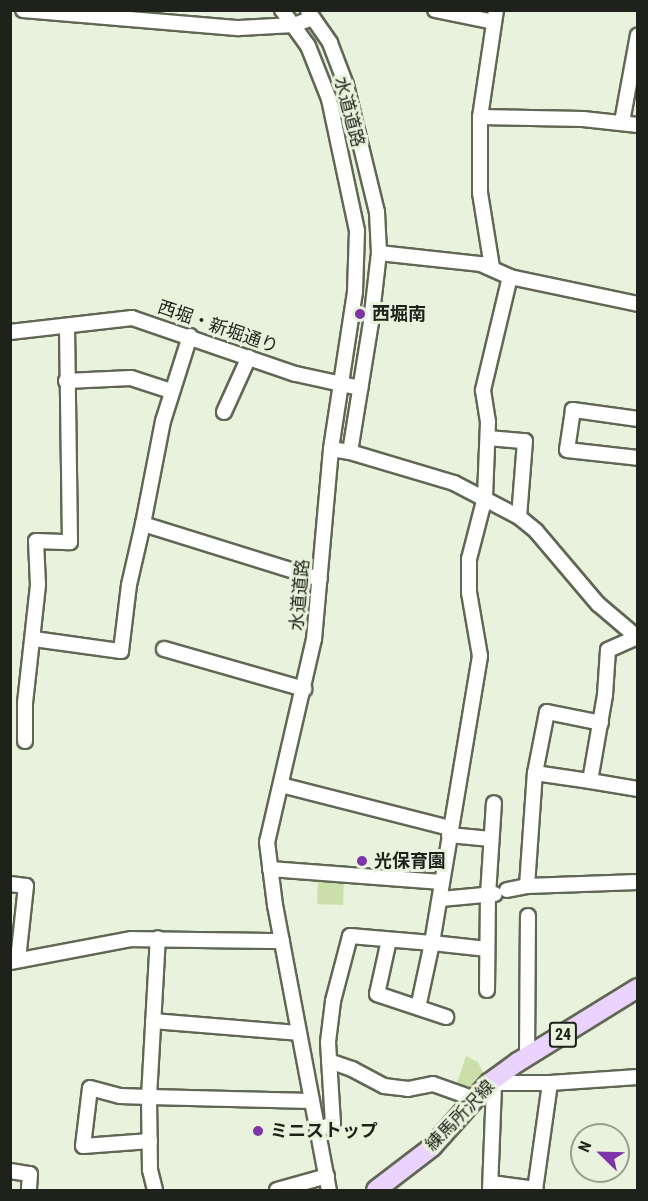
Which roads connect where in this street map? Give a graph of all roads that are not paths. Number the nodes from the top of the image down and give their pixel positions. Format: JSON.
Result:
{"nodes":[{"id":1,"x":23,"y":10,"type":"edge"},
{"id":2,"x":282,"y":10,"type":"edge"},
{"id":3,"x":435,"y":10,"type":"edge"},
{"id":4,"x":310,"y":14,"type":"edge"},
{"id":5,"x":495,"y":16,"type":"edge"},
{"id":6,"x":294,"y":25,"type":"junction"},
{"id":7,"x":638,"y":35,"type":"edge"},
{"id":8,"x":480,"y":117,"type":"junction"},
{"id":9,"x":622,"y":122,"type":"junction"},
{"id":10,"x":638,"y":125,"type":"edge"},
{"id":11,"x":379,"y":253,"type":"junction"},
{"id":12,"x":492,"y":267,"type":"junction"},
{"id":13,"x":510,"y":277,"type":"junction"},
{"id":14,"x":638,"y":304,"type":"edge"},
{"id":15,"x":67,"y":327,"type":"junction"},
{"id":16,"x":10,"y":333,"type":"edge"},
{"id":17,"x":190,"y":336,"type":"junction"},
{"id":18,"x":249,"y":357,"type":"junction"},
{"id":19,"x":66,"y":381,"type":"junction"},
{"id":20,"x":340,"y":385,"type":"junction"},
{"id":21,"x":360,"y":388,"type":"junction"},
{"id":22,"x":171,"y":391,"type":"junction"},
{"id":23,"x":224,"y":412,"type":"dead end"},
{"id":24,"x":638,"y":419,"type":"edge"},
{"id":25,"x":488,"y":438,"type":"junction"},
{"id":26,"x":331,"y":449,"type":"junction"},
{"id":27,"x":350,"y":452,"type":"junction"},
{"id":28,"x":638,"y":458,"type":"edge"},
{"id":29,"x":485,"y":497,"type":"junction"},
{"id":30,"x":519,"y":517,"type":"junction"},
{"id":31,"x":143,"y":524,"type":"junction"},
{"id":32,"x":320,"y":579,"type":"junction"},
{"id":33,"x":637,"y":637,"type":"edge"},
{"id":34,"x":34,"y":639,"type":"junction"},
{"id":35,"x":164,"y":649,"type":"dead end"},
{"id":36,"x":304,"y":688,"type":"junction"},
{"id":37,"x":601,"y":723,"type":"junction"},
{"id":38,"x":25,"y":741,"type":"dead end"},
{"id":39,"x":535,"y":773,"type":"junction"},
{"id":40,"x":590,"y":781,"type":"junction"},
{"id":41,"x":281,"y":785,"type":"junction"},
{"id":42,"x":638,"y":789,"type":"edge"},
{"id":43,"x":494,"y":803,"type":"dead end"},
{"id":44,"x":449,"y":831,"type":"junction"},
{"id":45,"x":491,"y":839,"type":"junction"},
{"id":46,"x":270,"y":869,"type":"junction"},
{"id":47,"x":442,"y":882,"type":"junction"},
{"id":48,"x":638,"y":882,"type":"edge"},
{"id":49,"x":10,"y":884,"type":"edge"},
{"id":50,"x":527,"y":886,"type":"junction"},
{"id":51,"x":488,"y":895,"type":"junction"},
{"id":52,"x":441,"y":899,"type":"junction"},
{"id":53,"x":528,"y":916,"type":"dead end"},
{"id":54,"x":158,"y":938,"type":"junction"},
{"id":55,"x":389,"y":940,"type":"junction"},
{"id":56,"x":282,"y":941,"type":"junction"},
{"id":57,"x":432,"y":943,"type":"junction"},
{"id":58,"x":487,"y":949,"type":"junction"},
{"id":59,"x":14,"y":961,"type":"edge"},
{"id":60,"x":638,"y":988,"type":"edge"},
{"id":61,"x":487,"y":990,"type":"dead end"},
{"id":62,"x":418,"y":1008,"type":"junction"},
{"id":63,"x":446,"y":1017,"type":"dead end"},
{"id":64,"x":153,"y":1021,"type":"junction"},
{"id":65,"x":298,"y":1034,"type":"junction"},
{"id":66,"x":526,"y":1057,"type":"junction"},
{"id":67,"x":329,"y":1061,"type":"junction"},
{"id":68,"x":638,"y":1077,"type":"edge"},
{"id":69,"x":550,"y":1083,"type":"junction"},
{"id":70,"x":492,"y":1084,"type":"junction"},
{"id":71,"x":149,"y":1097,"type":"junction"},
{"id":72,"x":476,"y":1099,"type":"junction"},
{"id":73,"x":312,"y":1101,"type":"junction"},
{"id":74,"x":317,"y":1130,"type":"junction"},
{"id":75,"x":150,"y":1142,"type":"junction"},
{"id":76,"x":10,"y":1171,"type":"edge"},
{"id":77,"x":327,"y":1176,"type":"junction"},
{"id":78,"x":490,"y":1187,"type":"edge"},
{"id":79,"x":536,"y":1190,"type":"edge"},
{"id":80,"x":29,"y":1191,"type":"edge"},
{"id":81,"x":155,"y":1191,"type":"edge"},
{"id":82,"x":277,"y":1191,"type":"edge"},
{"id":83,"x":329,"y":1191,"type":"edge"},
{"id":84,"x":376,"y":1191,"type":"edge"}],
"edges":[{"from":1,"to":6,"type":"street"},
{"from":2,"to":6,"type":"street","name":"水道道路"},
{"from":3,"to":5,"type":"street"},
{"from":4,"to":6,"type":"street"},
{"from":4,"to":11,"type":"street"},
{"from":5,"to":8,"type":"street"},
{"from":6,"to":20,"type":"street","name":"水道道路"},
{"from":7,"to":9,"type":"street"},
{"from":8,"to":9,"type":"street"},
{"from":8,"to":12,"type":"street"},
{"from":9,"to":10,"type":"street"},
{"from":11,"to":12,"type":"street"},
{"from":11,"to":21,"type":"street"},
{"from":12,"to":13,"type":"street"},
{"from":13,"to":14,"type":"street"},
{"from":13,"to":25,"type":"street"},
{"from":15,"to":16,"type":"street","name":"西堀・新堀通り"},
{"from":15,"to":17,"type":"street","name":"西堀・新堀通り"},
{"from":15,"to":19,"type":"street"},
{"from":17,"to":18,"type":"street","name":"西堀・新堀通り"},
{"from":17,"to":22,"type":"street"},
{"from":18,"to":20,"type":"street","name":"西堀・新堀通り"},
{"from":18,"to":23,"type":"street"},
{"from":19,"to":22,"type":"street"},
{"from":19,"to":34,"type":"street"},
{"from":20,"to":21,"type":"street","name":"西堀・新堀通り"},
{"from":20,"to":26,"type":"street","name":"水道道路"},
{"from":21,"to":27,"type":"street"},
{"from":22,"to":31,"type":"street"},
{"from":24,"to":28,"type":"street"},
{"from":25,"to":29,"type":"street"},
{"from":25,"to":30,"type":"street"},
{"from":26,"to":27,"type":"street"},
{"from":26,"to":32,"type":"street","name":"水道道路"},
{"from":27,"to":29,"type":"street"},
{"from":29,"to":30,"type":"street"},
{"from":29,"to":44,"type":"street"},
{"from":30,"to":33,"type":"street"},
{"from":31,"to":32,"type":"street"},
{"from":31,"to":34,"type":"street"},
{"from":32,"to":36,"type":"street","name":"水道道路"},
{"from":33,"to":37,"type":"street"},
{"from":34,"to":38,"type":"street"},
{"from":35,"to":36,"type":"street"},
{"from":36,"to":41,"type":"street","name":"水道道路"},
{"from":37,"to":39,"type":"street"},
{"from":37,"to":40,"type":"street"},
{"from":39,"to":40,"type":"street"},
{"from":39,"to":50,"type":"street"},
{"from":40,"to":42,"type":"street"},
{"from":41,"to":44,"type":"street"},
{"from":41,"to":46,"type":"street","name":"水道道路"},
{"from":43,"to":45,"type":"street"},
{"from":44,"to":45,"type":"street"},
{"from":44,"to":47,"type":"street"},
{"from":45,"to":51,"type":"street"},
{"from":46,"to":47,"type":"street"},
{"from":46,"to":56,"type":"street","name":"水道道路"},
{"from":47,"to":52,"type":"street"},
{"from":48,"to":50,"type":"street"},
{"from":49,"to":59,"type":"street"},
{"from":50,"to":51,"type":"street"},
{"from":51,"to":52,"type":"street"},
{"from":51,"to":58,"type":"street"},
{"from":52,"to":57,"type":"street"},
{"from":53,"to":66,"type":"street"},
{"from":54,"to":56,"type":"street"},
{"from":54,"to":59,"type":"street"},
{"from":54,"to":64,"type":"street"},
{"from":55,"to":57,"type":"street"},
{"from":55,"to":62,"type":"street"},
{"from":55,"to":67,"type":"street"},
{"from":56,"to":65,"type":"street","name":"水道道路"},
{"from":57,"to":58,"type":"street"},
{"from":57,"to":62,"type":"street"},
{"from":58,"to":61,"type":"street"},
{"from":60,"to":66,"type":"main road","name":"練馬所沢線","number":"24"},
{"from":62,"to":63,"type":"street"},
{"from":64,"to":65,"type":"street"},
{"from":64,"to":71,"type":"street"},
{"from":65,"to":73,"type":"street","name":"水道道路"},
{"from":66,"to":70,"type":"main road","name":"練馬所沢線","number":"24"},
{"from":67,"to":72,"type":"street"},
{"from":67,"to":74,"type":"street"},
{"from":68,"to":69,"type":"street"},
{"from":69,"to":70,"type":"street"},
{"from":69,"to":79,"type":"street"},
{"from":70,"to":72,"type":"main road","name":"練馬所沢線","number":"24"},
{"from":70,"to":78,"type":"street"},
{"from":71,"to":73,"type":"street"},
{"from":71,"to":75,"type":"street"},
{"from":71,"to":75,"type":"street"},
{"from":72,"to":84,"type":"main road","name":"練馬所沢線","number":"24"},
{"from":73,"to":74,"type":"street","name":"水道道路"},
{"from":74,"to":77,"type":"street","name":"水道道路"},
{"from":75,"to":81,"type":"street"},
{"from":76,"to":80,"type":"street"},
{"from":77,"to":82,"type":"street"},
{"from":77,"to":83,"type":"street","name":"水道道路"},
{"from":78,"to":79,"type":"street"}]}
